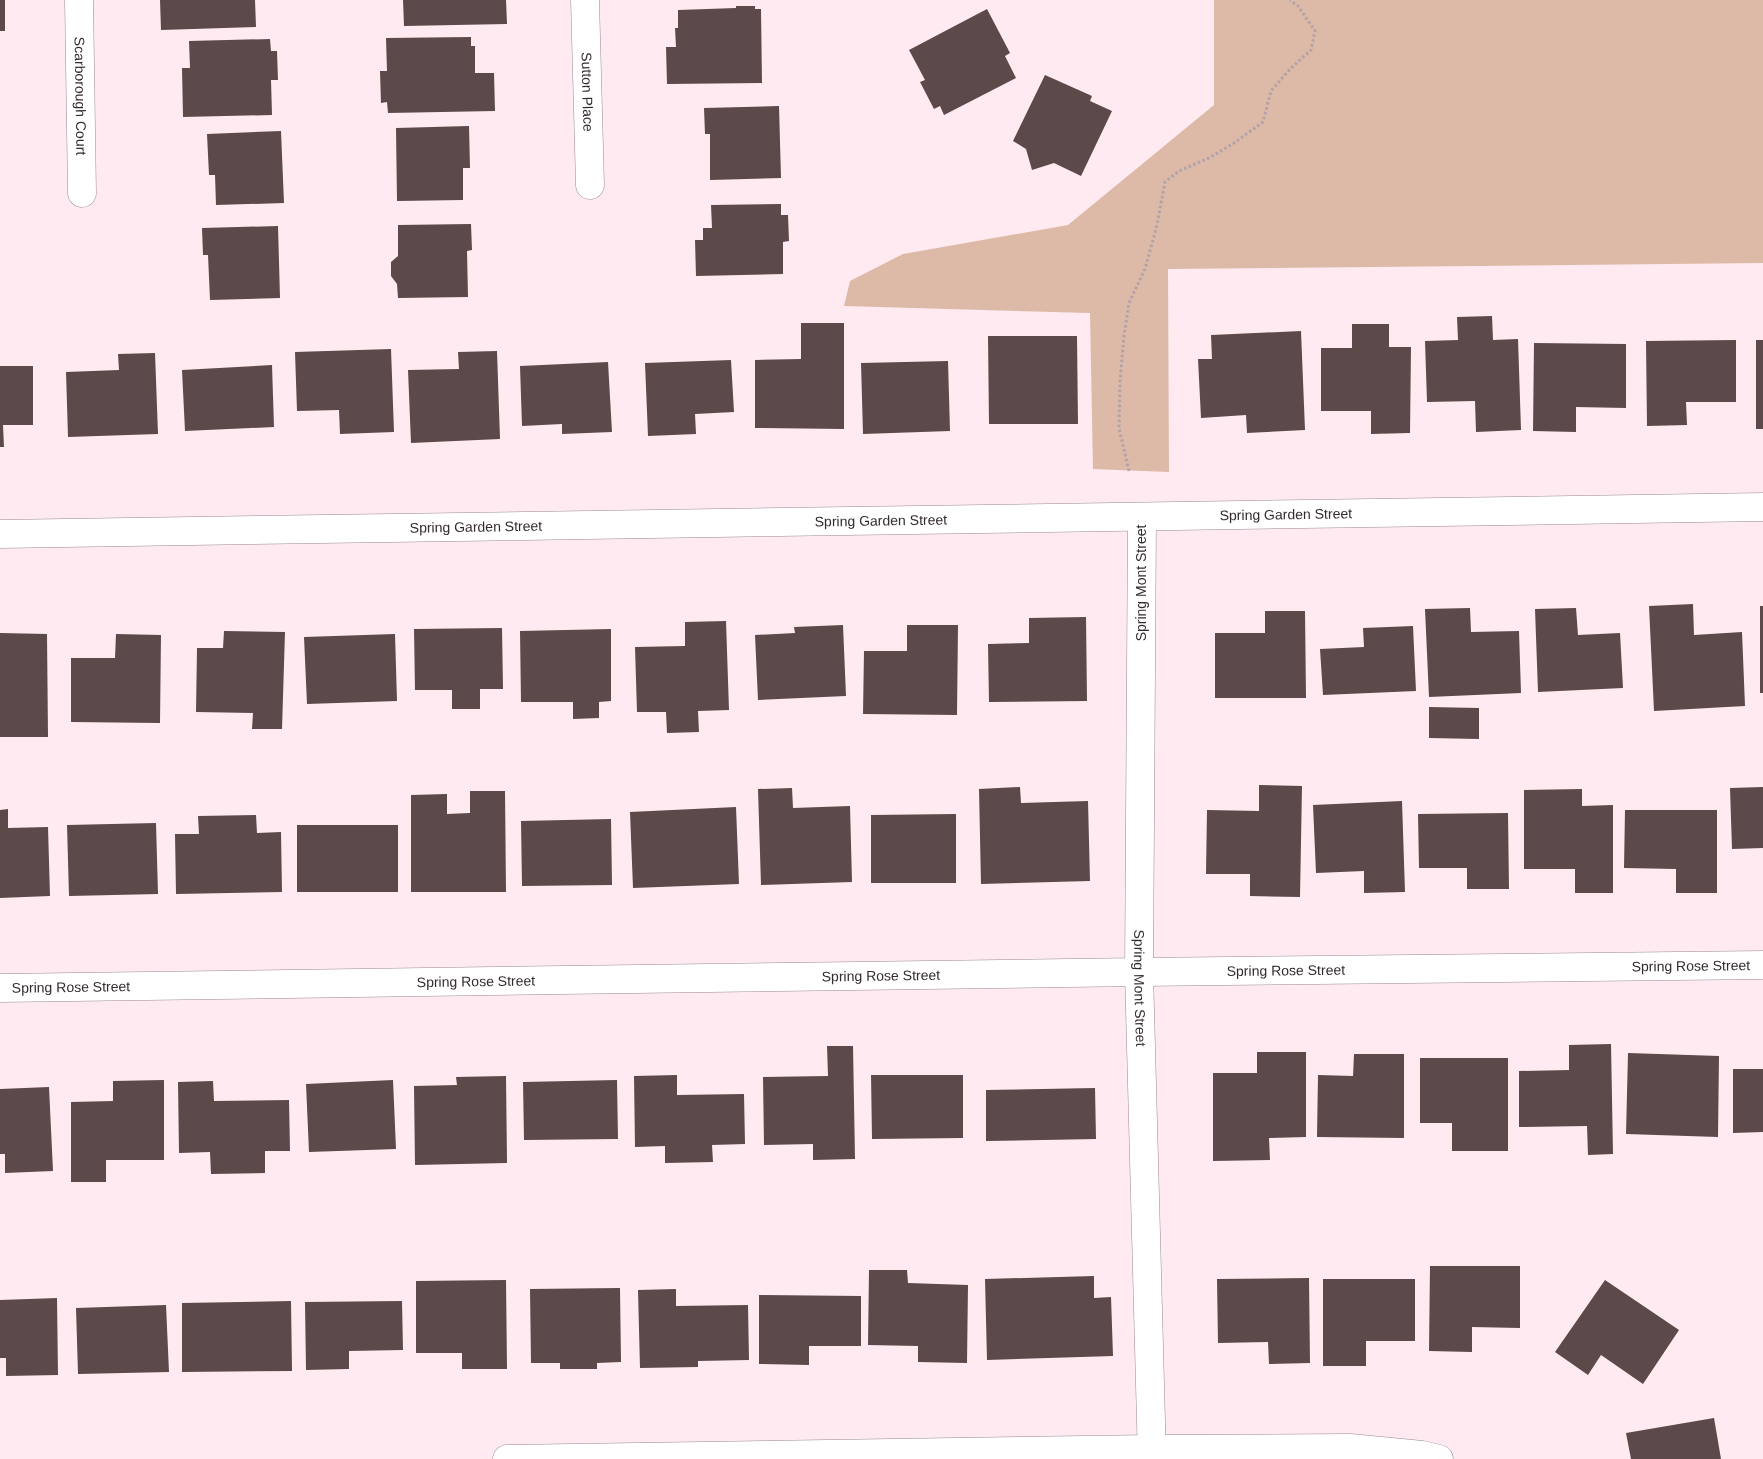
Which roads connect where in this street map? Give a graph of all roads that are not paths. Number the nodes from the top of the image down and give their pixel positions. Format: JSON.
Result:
{"nodes":[{"id":1,"x":79,"y":0,"type":"edge"},
{"id":2,"x":585,"y":0,"type":"edge"},
{"id":3,"x":590,"y":186,"type":"dead end"},
{"id":4,"x":82,"y":193,"type":"dead end"},
{"id":5,"x":1763,"y":508,"type":"edge"},
{"id":6,"x":1142,"y":518,"type":"junction"},
{"id":7,"x":0,"y":534,"type":"edge"},
{"id":8,"x":1763,"y":965,"type":"edge"},
{"id":9,"x":1139,"y":972,"type":"junction"},
{"id":10,"x":0,"y":988,"type":"edge"},
{"id":11,"x":1152,"y":1454,"type":"edge"},
{"id":12,"x":507,"y":1459,"type":"edge"},
{"id":13,"x":1438,"y":1459,"type":"edge"}],
"edges":[{"from":1,"to":4,"type":"street","name":"Scarborough Court"},
{"from":2,"to":3,"type":"street","name":"Sutton Place"},
{"from":5,"to":6,"type":"street","name":"Spring Garden Street"},
{"from":6,"to":7,"type":"street","name":"Spring Garden Street"},
{"from":6,"to":9,"type":"street","name":"Spring Mont Street"},
{"from":8,"to":9,"type":"street","name":"Spring Rose Street"},
{"from":9,"to":10,"type":"street","name":"Spring Rose Street"},
{"from":9,"to":11,"type":"street","name":"Spring Mont Street"},
{"from":11,"to":12,"type":"street"},
{"from":11,"to":13,"type":"street"}]}
